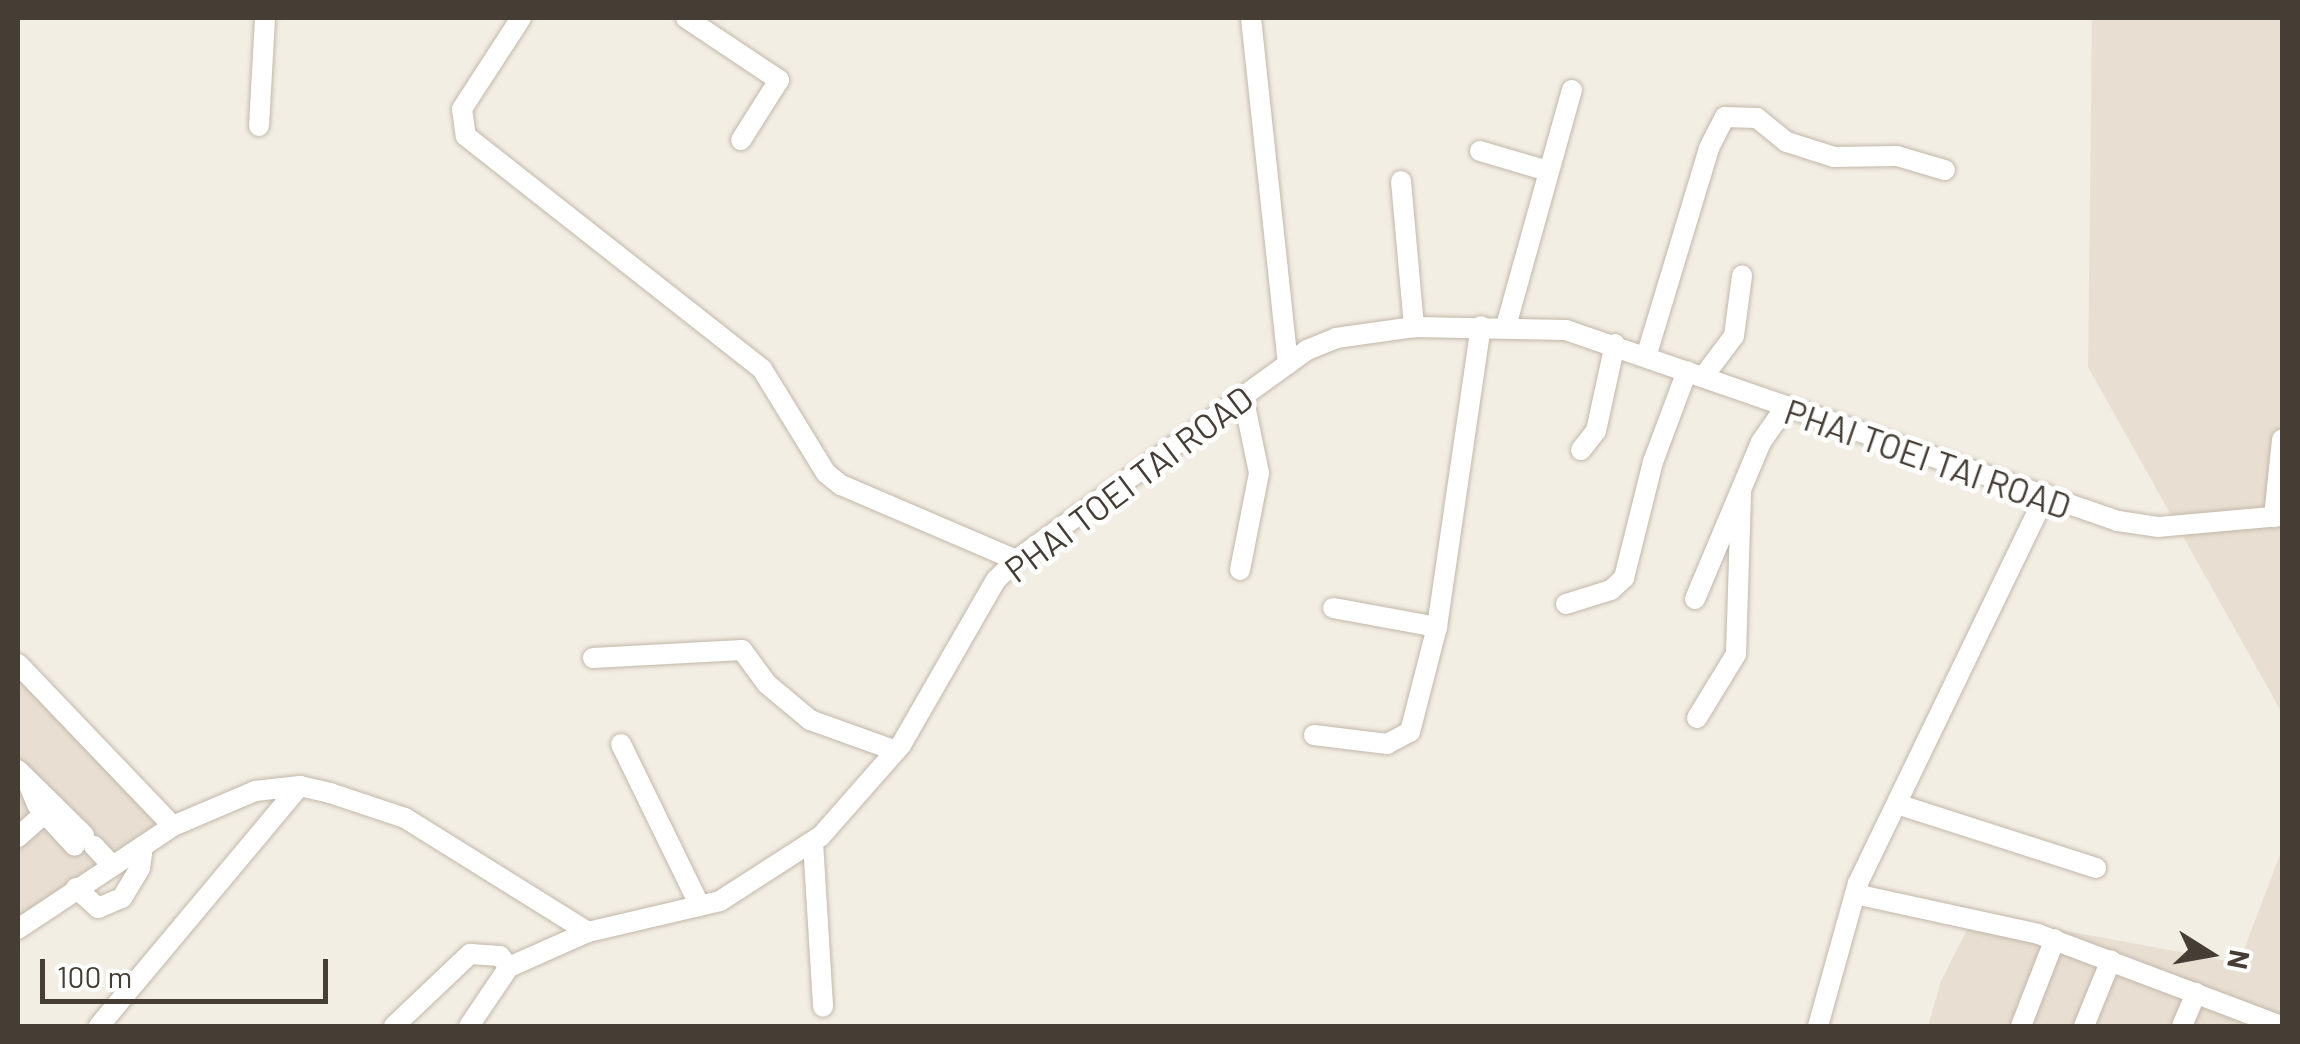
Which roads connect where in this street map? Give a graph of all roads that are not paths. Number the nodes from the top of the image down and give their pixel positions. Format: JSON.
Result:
{"nodes":[{"id":1,"x":264,"y":18,"type":"edge"},
{"id":2,"x":521,"y":18,"type":"edge"},
{"id":3,"x":686,"y":18,"type":"edge"},
{"id":4,"x":1251,"y":18,"type":"edge"},
{"id":5,"x":1572,"y":90,"type":"dead end"},
{"id":6,"x":259,"y":126,"type":"dead end"},
{"id":7,"x":742,"y":140,"type":"dead end"},
{"id":8,"x":1480,"y":151,"type":"dead end"},
{"id":9,"x":1944,"y":170,"type":"dead end"},
{"id":10,"x":1548,"y":171,"type":"junction"},
{"id":11,"x":1401,"y":181,"type":"dead end"},
{"id":12,"x":1742,"y":276,"type":"dead end"},
{"id":13,"x":1482,"y":326,"type":"junction"},
{"id":14,"x":1506,"y":326,"type":"junction"},
{"id":15,"x":1414,"y":327,"type":"junction"},
{"id":16,"x":1615,"y":344,"type":"junction"},
{"id":17,"x":1646,"y":357,"type":"junction"},
{"id":18,"x":1288,"y":364,"type":"junction"},
{"id":19,"x":1695,"y":374,"type":"junction"},
{"id":20,"x":1243,"y":396,"type":"junction"},
{"id":21,"x":1784,"y":410,"type":"junction"},
{"id":22,"x":2282,"y":439,"type":"edge"},
{"id":23,"x":1581,"y":450,"type":"dead end"},
{"id":24,"x":1741,"y":494,"type":"junction"},
{"id":25,"x":2046,"y":494,"type":"junction"},
{"id":26,"x":2278,"y":516,"type":"edge"},
{"id":27,"x":1016,"y":560,"type":"junction"},
{"id":28,"x":1240,"y":570,"type":"dead end"},
{"id":29,"x":1695,"y":599,"type":"dead end"},
{"id":30,"x":1566,"y":604,"type":"dead end"},
{"id":31,"x":1334,"y":608,"type":"dead end"},
{"id":32,"x":1437,"y":627,"type":"junction"},
{"id":33,"x":593,"y":658,"type":"dead end"},
{"id":34,"x":18,"y":664,"type":"edge"},
{"id":35,"x":1698,"y":718,"type":"dead end"},
{"id":36,"x":1314,"y":735,"type":"dead end"},
{"id":37,"x":620,"y":744,"type":"dead end"},
{"id":38,"x":896,"y":751,"type":"junction"},
{"id":39,"x":23,"y":775,"type":"edge"},
{"id":40,"x":300,"y":786,"type":"junction"},
{"id":41,"x":1900,"y":805,"type":"junction"},
{"id":42,"x":50,"y":808,"type":"junction"},
{"id":43,"x":173,"y":826,"type":"junction"},
{"id":44,"x":18,"y":837,"type":"edge"},
{"id":45,"x":813,"y":842,"type":"junction"},
{"id":46,"x":143,"y":846,"type":"junction"},
{"id":47,"x":2096,"y":868,"type":"dead end"},
{"id":48,"x":106,"y":869,"type":"junction"},
{"id":49,"x":76,"y":888,"type":"junction"},
{"id":50,"x":1855,"y":894,"type":"junction"},
{"id":51,"x":700,"y":906,"type":"junction"},
{"id":52,"x":18,"y":929,"type":"edge"},
{"id":53,"x":588,"y":932,"type":"junction"},
{"id":54,"x":2055,"y":939,"type":"junction"},
{"id":55,"x":2111,"y":960,"type":"junction"},
{"id":56,"x":509,"y":967,"type":"junction"},
{"id":57,"x":2196,"y":993,"type":"junction"},
{"id":58,"x":823,"y":1007,"type":"dead end"},
{"id":59,"x":99,"y":1026,"type":"edge"},
{"id":60,"x":394,"y":1026,"type":"edge"},
{"id":61,"x":468,"y":1026,"type":"edge"},
{"id":62,"x":1818,"y":1026,"type":"edge"},
{"id":63,"x":2022,"y":1026,"type":"edge"},
{"id":64,"x":2084,"y":1026,"type":"edge"},
{"id":65,"x":2182,"y":1026,"type":"edge"},
{"id":66,"x":2282,"y":1026,"type":"edge"}],
"edges":[{"from":1,"to":6,"type":"street"},
{"from":2,"to":27,"type":"street"},
{"from":3,"to":7,"type":"street"},
{"from":4,"to":18,"type":"street"},
{"from":5,"to":10,"type":"street"},
{"from":8,"to":10,"type":"street"},
{"from":9,"to":17,"type":"street"},
{"from":10,"to":14,"type":"street"},
{"from":11,"to":15,"type":"street"},
{"from":12,"to":19,"type":"street"},
{"from":13,"to":14,"type":"street","name":"PHAI TOEI TAI ROAD"},
{"from":13,"to":15,"type":"street","name":"PHAI TOEI TAI ROAD"},
{"from":13,"to":32,"type":"street"},
{"from":14,"to":16,"type":"street","name":"PHAI TOEI TAI ROAD"},
{"from":15,"to":18,"type":"street","name":"PHAI TOEI TAI ROAD"},
{"from":16,"to":17,"type":"street","name":"PHAI TOEI TAI ROAD"},
{"from":16,"to":23,"type":"street"},
{"from":17,"to":19,"type":"street","name":"PHAI TOEI TAI ROAD"},
{"from":18,"to":20,"type":"street","name":"PHAI TOEI TAI ROAD"},
{"from":19,"to":21,"type":"street","name":"PHAI TOEI TAI ROAD"},
{"from":19,"to":30,"type":"street"},
{"from":20,"to":27,"type":"street","name":"PHAI TOEI TAI ROAD"},
{"from":20,"to":28,"type":"street"},
{"from":21,"to":24,"type":"street"},
{"from":21,"to":25,"type":"street","name":"PHAI TOEI TAI ROAD"},
{"from":22,"to":26,"type":"street"},
{"from":24,"to":29,"type":"street"},
{"from":24,"to":35,"type":"street"},
{"from":25,"to":26,"type":"street","name":"PHAI TOEI TAI ROAD"},
{"from":25,"to":41,"type":"street"},
{"from":27,"to":38,"type":"street","name":"PHAI TOEI TAI ROAD"},
{"from":31,"to":32,"type":"street"},
{"from":32,"to":36,"type":"street"},
{"from":33,"to":38,"type":"street"},
{"from":34,"to":43,"type":"street"},
{"from":37,"to":51,"type":"street"},
{"from":38,"to":45,"type":"street","name":"PHAI TOEI TAI ROAD"},
{"from":39,"to":42,"type":"street"},
{"from":40,"to":43,"type":"street"},
{"from":40,"to":53,"type":"street"},
{"from":40,"to":59,"type":"street"},
{"from":41,"to":47,"type":"street"},
{"from":41,"to":50,"type":"street"},
{"from":42,"to":44,"type":"street"},
{"from":42,"to":48,"type":"street"},
{"from":43,"to":46,"type":"street"},
{"from":45,"to":51,"type":"street","name":"PHAI TOEI TAI ROAD"},
{"from":45,"to":58,"type":"street"},
{"from":46,"to":48,"type":"street"},
{"from":46,"to":49,"type":"street"},
{"from":48,"to":49,"type":"street"},
{"from":49,"to":52,"type":"street"},
{"from":50,"to":54,"type":"street"},
{"from":50,"to":62,"type":"street"},
{"from":51,"to":53,"type":"street","name":"PHAI TOEI TAI ROAD"},
{"from":53,"to":56,"type":"street","name":"PHAI TOEI TAI ROAD"},
{"from":54,"to":55,"type":"street"},
{"from":54,"to":63,"type":"street"},
{"from":55,"to":57,"type":"street"},
{"from":55,"to":64,"type":"street"},
{"from":56,"to":60,"type":"street"},
{"from":56,"to":61,"type":"street"},
{"from":57,"to":65,"type":"street"},
{"from":57,"to":66,"type":"street"}]}
